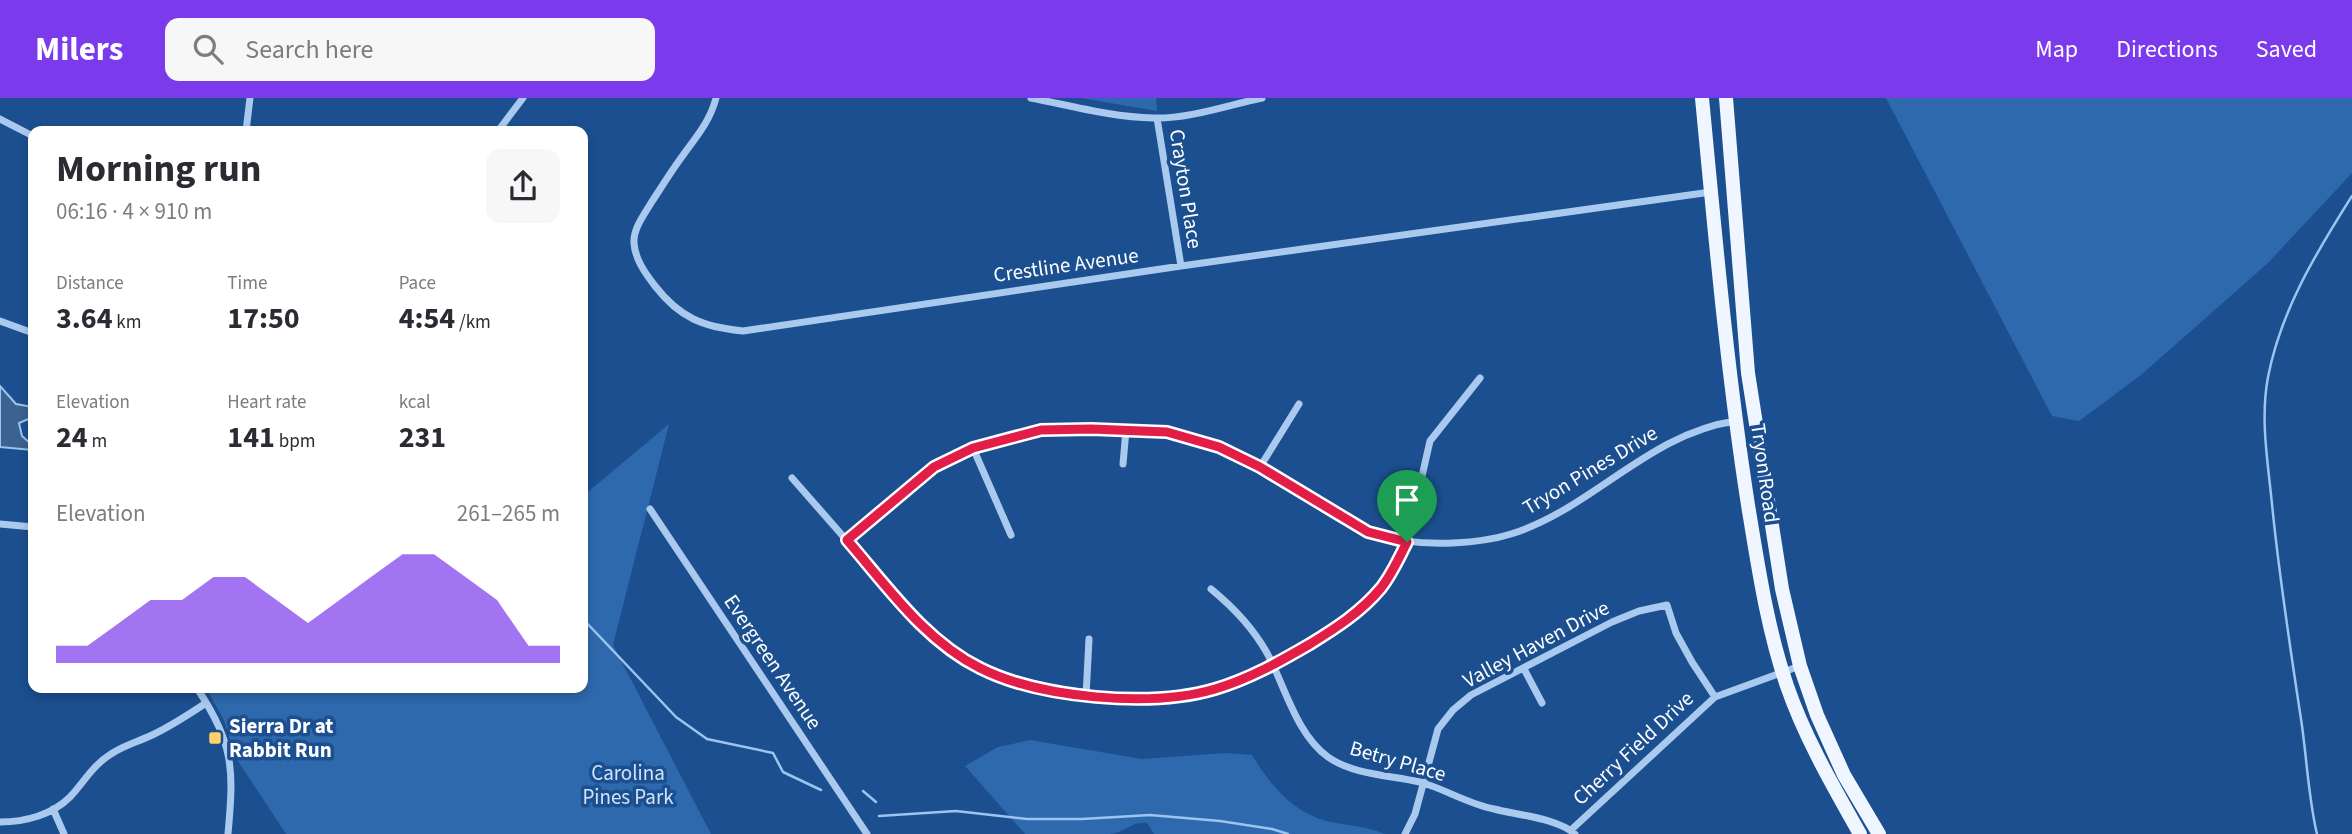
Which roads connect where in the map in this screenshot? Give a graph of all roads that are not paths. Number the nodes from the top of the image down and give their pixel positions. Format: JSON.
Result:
{"nodes":[{"id":1,"x":250,"y":98,"type":"edge"},
{"id":2,"x":523,"y":98,"type":"edge"},
{"id":3,"x":716,"y":98,"type":"edge"},
{"id":4,"x":1031,"y":98,"type":"edge"},
{"id":5,"x":1262,"y":98,"type":"edge"},
{"id":6,"x":1702,"y":98,"type":"edge"},
{"id":7,"x":1726,"y":98,"type":"edge"},
{"id":8,"x":1058,"y":101,"type":"edge"},
{"id":9,"x":1157,"y":118,"type":"junction"},
{"id":10,"x":0,"y":119,"type":"edge"},
{"id":11,"x":247,"y":126,"type":"edge"},
{"id":12,"x":502,"y":126,"type":"edge"},
{"id":13,"x":28,"y":133,"type":"edge"},
{"id":14,"x":1711,"y":192,"type":"junction"},
{"id":15,"x":1181,"y":266,"type":"junction"},
{"id":16,"x":0,"y":321,"type":"edge"},
{"id":17,"x":28,"y":331,"type":"edge"},
{"id":18,"x":1480,"y":378,"type":"dead end"},
{"id":19,"x":1299,"y":404,"type":"dead end"},
{"id":20,"x":1736,"y":421,"type":"junction"},
{"id":21,"x":1126,"y":430,"type":"junction"},
{"id":22,"x":973,"y":448,"type":"junction"},
{"id":23,"x":1123,"y":464,"type":"dead end"},
{"id":24,"x":1260,"y":467,"type":"junction"},
{"id":25,"x":792,"y":478,"type":"dead end"},
{"id":26,"x":650,"y":509,"type":"dead end"},
{"id":27,"x":0,"y":524,"type":"edge"},
{"id":28,"x":28,"y":527,"type":"edge"},
{"id":29,"x":1011,"y":535,"type":"dead end"},
{"id":30,"x":847,"y":540,"type":"junction"},
{"id":31,"x":1407,"y":542,"type":"junction"},
{"id":32,"x":1211,"y":589,"type":"dead end"},
{"id":33,"x":1089,"y":639,"type":"dead end"},
{"id":34,"x":1272,"y":666,"type":"junction"},
{"id":35,"x":1800,"y":666,"type":"junction"},
{"id":36,"x":1524,"y":669,"type":"junction"},
{"id":37,"x":1783,"y":672,"type":"junction"},
{"id":38,"x":200,"y":693,"type":"edge"},
{"id":39,"x":1086,"y":696,"type":"junction"},
{"id":40,"x":1715,"y":697,"type":"junction"},
{"id":41,"x":206,"y":703,"type":"junction"},
{"id":42,"x":1542,"y":703,"type":"dead end"},
{"id":43,"x":1422,"y":783,"type":"junction"},
{"id":44,"x":53,"y":809,"type":"junction"},
{"id":45,"x":0,"y":822,"type":"edge"},
{"id":46,"x":1573,"y":832,"type":"edge"},
{"id":47,"x":64,"y":834,"type":"edge"},
{"id":48,"x":229,"y":834,"type":"edge"},
{"id":49,"x":867,"y":834,"type":"edge"},
{"id":50,"x":1405,"y":834,"type":"edge"},
{"id":51,"x":1860,"y":834,"type":"edge"},
{"id":52,"x":1879,"y":834,"type":"edge"}],
"edges":[{"from":1,"to":11,"type":"street"},
{"from":2,"to":12,"type":"street"},
{"from":3,"to":15,"type":"street","name":"Crestline Avenue"},
{"from":4,"to":8,"type":"street"},
{"from":5,"to":9,"type":"street"},
{"from":6,"to":14,"type":"main road","name":"Tryon Road"},
{"from":7,"to":35,"type":"main road","name":"Tryon Road"},
{"from":8,"to":9,"type":"street"},
{"from":9,"to":15,"type":"street","name":"Crayton Place"},
{"from":10,"to":13,"type":"street"},
{"from":14,"to":15,"type":"street","name":"Crestline Avenue"},
{"from":14,"to":20,"type":"main road","name":"Tryon Road"},
{"from":16,"to":17,"type":"street"},
{"from":18,"to":31,"type":"street"},
{"from":19,"to":24,"type":"street"},
{"from":20,"to":31,"type":"street","name":"Tryon Pines Drive"},
{"from":20,"to":37,"type":"main road","name":"Tryon Road"},
{"from":21,"to":22,"type":"street","name":"Tryon Pines Drive"},
{"from":21,"to":23,"type":"street"},
{"from":21,"to":24,"type":"street","name":"Tryon Pines Drive"},
{"from":22,"to":29,"type":"street"},
{"from":22,"to":30,"type":"street","name":"Tryon Pines Drive"},
{"from":24,"to":31,"type":"street","name":"Tryon Pines Drive"},
{"from":25,"to":30,"type":"street"},
{"from":26,"to":49,"type":"street","name":"Evergreen Avenue"},
{"from":27,"to":28,"type":"street"},
{"from":30,"to":39,"type":"street"},
{"from":31,"to":34,"type":"street"},
{"from":32,"to":34,"type":"street","name":"Betry Place"},
{"from":33,"to":39,"type":"street"},
{"from":34,"to":39,"type":"street"},
{"from":34,"to":43,"type":"street","name":"Betry Place"},
{"from":35,"to":37,"type":"street","name":"Cherry Field Drive"},
{"from":35,"to":52,"type":"main road","name":"Tryon Road"},
{"from":36,"to":40,"type":"street","name":"Valley Haven Drive"},
{"from":36,"to":42,"type":"street"},
{"from":36,"to":43,"type":"street","name":"Valley Haven Drive"},
{"from":37,"to":40,"type":"street","name":"Cherry Field Drive"},
{"from":37,"to":51,"type":"main road","name":"Tryon Road"},
{"from":38,"to":41,"type":"street"},
{"from":40,"to":46,"type":"street","name":"Cherry Field Drive"},
{"from":41,"to":44,"type":"street"},
{"from":41,"to":48,"type":"street"},
{"from":43,"to":46,"type":"street","name":"Betry Place"},
{"from":43,"to":50,"type":"street","name":"Valley Haven Drive"},
{"from":44,"to":45,"type":"street"},
{"from":44,"to":47,"type":"street"}]}
